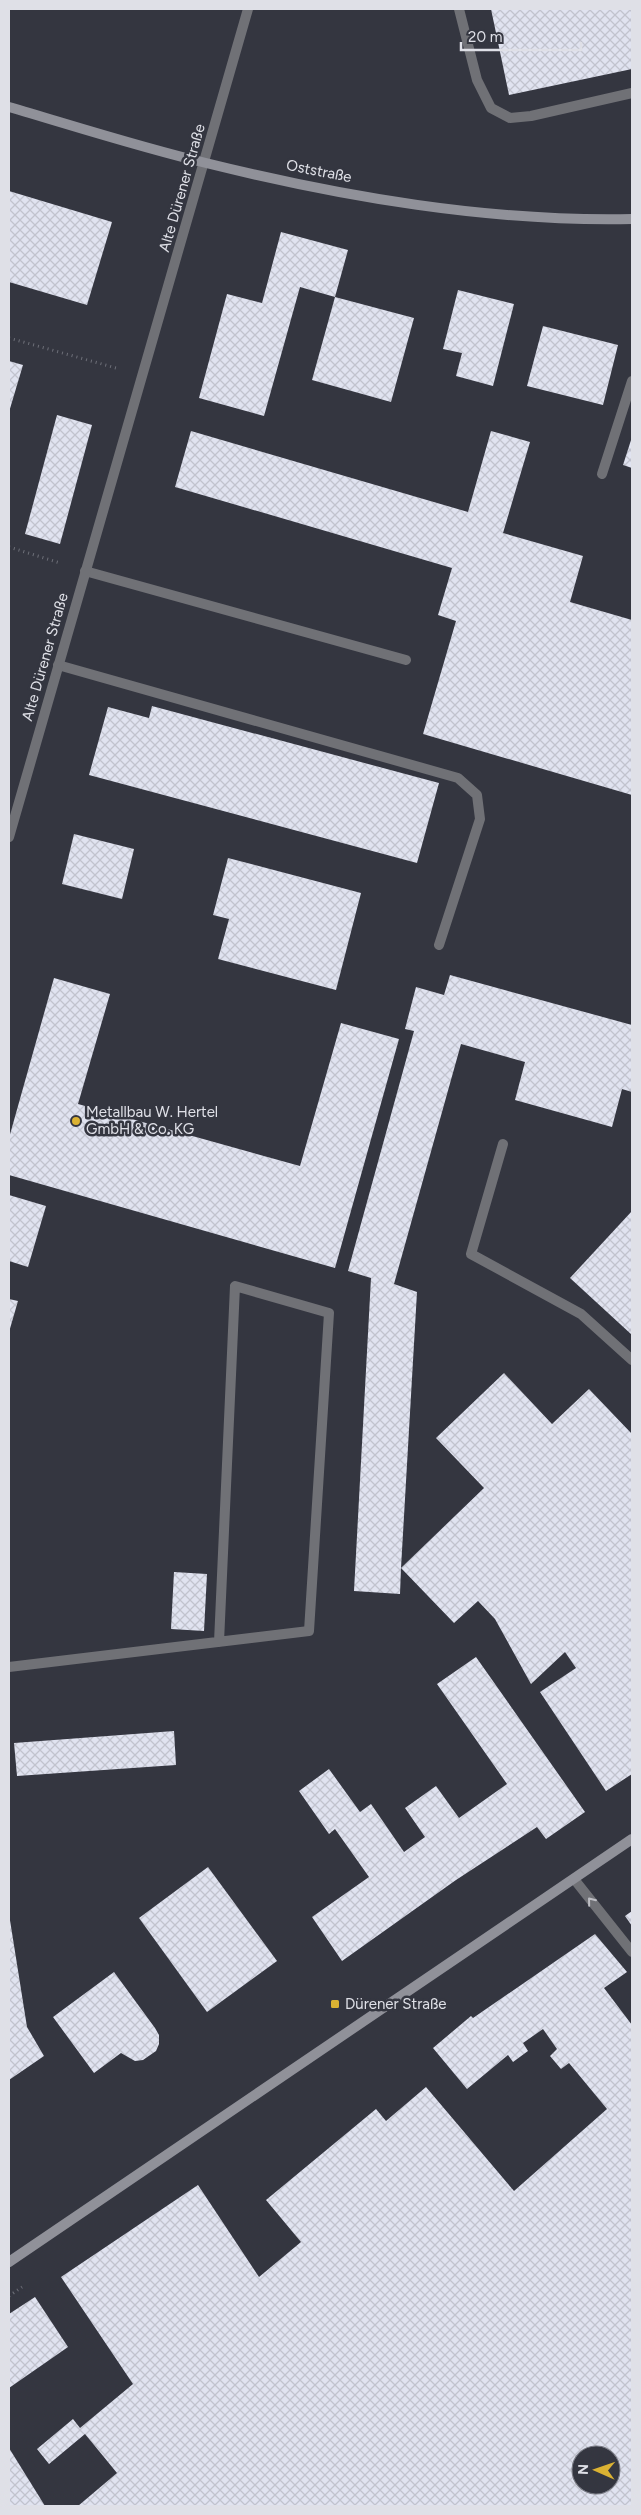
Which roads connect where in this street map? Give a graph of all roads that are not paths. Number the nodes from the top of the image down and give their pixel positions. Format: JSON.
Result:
{"nodes":[{"id":1,"x":248,"y":9,"type":"edge"},
{"id":2,"x":459,"y":9,"type":"edge"},
{"id":3,"x":632,"y":93,"type":"edge"},
{"id":4,"x":9,"y":107,"type":"edge"},
{"id":5,"x":205,"y":162,"type":"junction"},
{"id":6,"x":632,"y":219,"type":"edge"},
{"id":7,"x":632,"y":381,"type":"edge"},
{"id":8,"x":602,"y":474,"type":"dead end"},
{"id":9,"x":85,"y":571,"type":"junction"},
{"id":10,"x":406,"y":660,"type":"dead end"},
{"id":11,"x":58,"y":665,"type":"junction"},
{"id":12,"x":9,"y":837,"type":"edge"},
{"id":13,"x":438,"y":945,"type":"dead end"},
{"id":14,"x":503,"y":1144,"type":"dead end"},
{"id":15,"x":632,"y":1360,"type":"edge"},
{"id":16,"x":219,"y":1642,"type":"junction"},
{"id":17,"x":9,"y":1667,"type":"edge"},
{"id":18,"x":632,"y":1839,"type":"edge"},
{"id":19,"x":574,"y":1879,"type":"junction"},
{"id":20,"x":632,"y":1952,"type":"edge"},
{"id":21,"x":9,"y":2262,"type":"edge"}],
"edges":[{"from":1,"to":5,"type":"street","name":"Alte Dürener Straße"},
{"from":2,"to":3,"type":"street"},
{"from":4,"to":5,"type":"main road","name":"Oststraße"},
{"from":5,"to":6,"type":"main road","name":"Oststraße"},
{"from":5,"to":9,"type":"street","name":"Alte Dürener Straße"},
{"from":7,"to":8,"type":"street"},
{"from":9,"to":10,"type":"street"},
{"from":9,"to":11,"type":"street","name":"Alte Dürener Straße"},
{"from":11,"to":12,"type":"street","name":"Alte Dürener Straße"},
{"from":11,"to":13,"type":"street"},
{"from":14,"to":15,"type":"street"},
{"from":16,"to":16,"type":"street"},
{"from":16,"to":17,"type":"street"},
{"from":18,"to":19,"type":"main road"},
{"from":20,"to":19,"type":"street","one_way":true},
{"from":19,"to":21,"type":"main road"}]}
